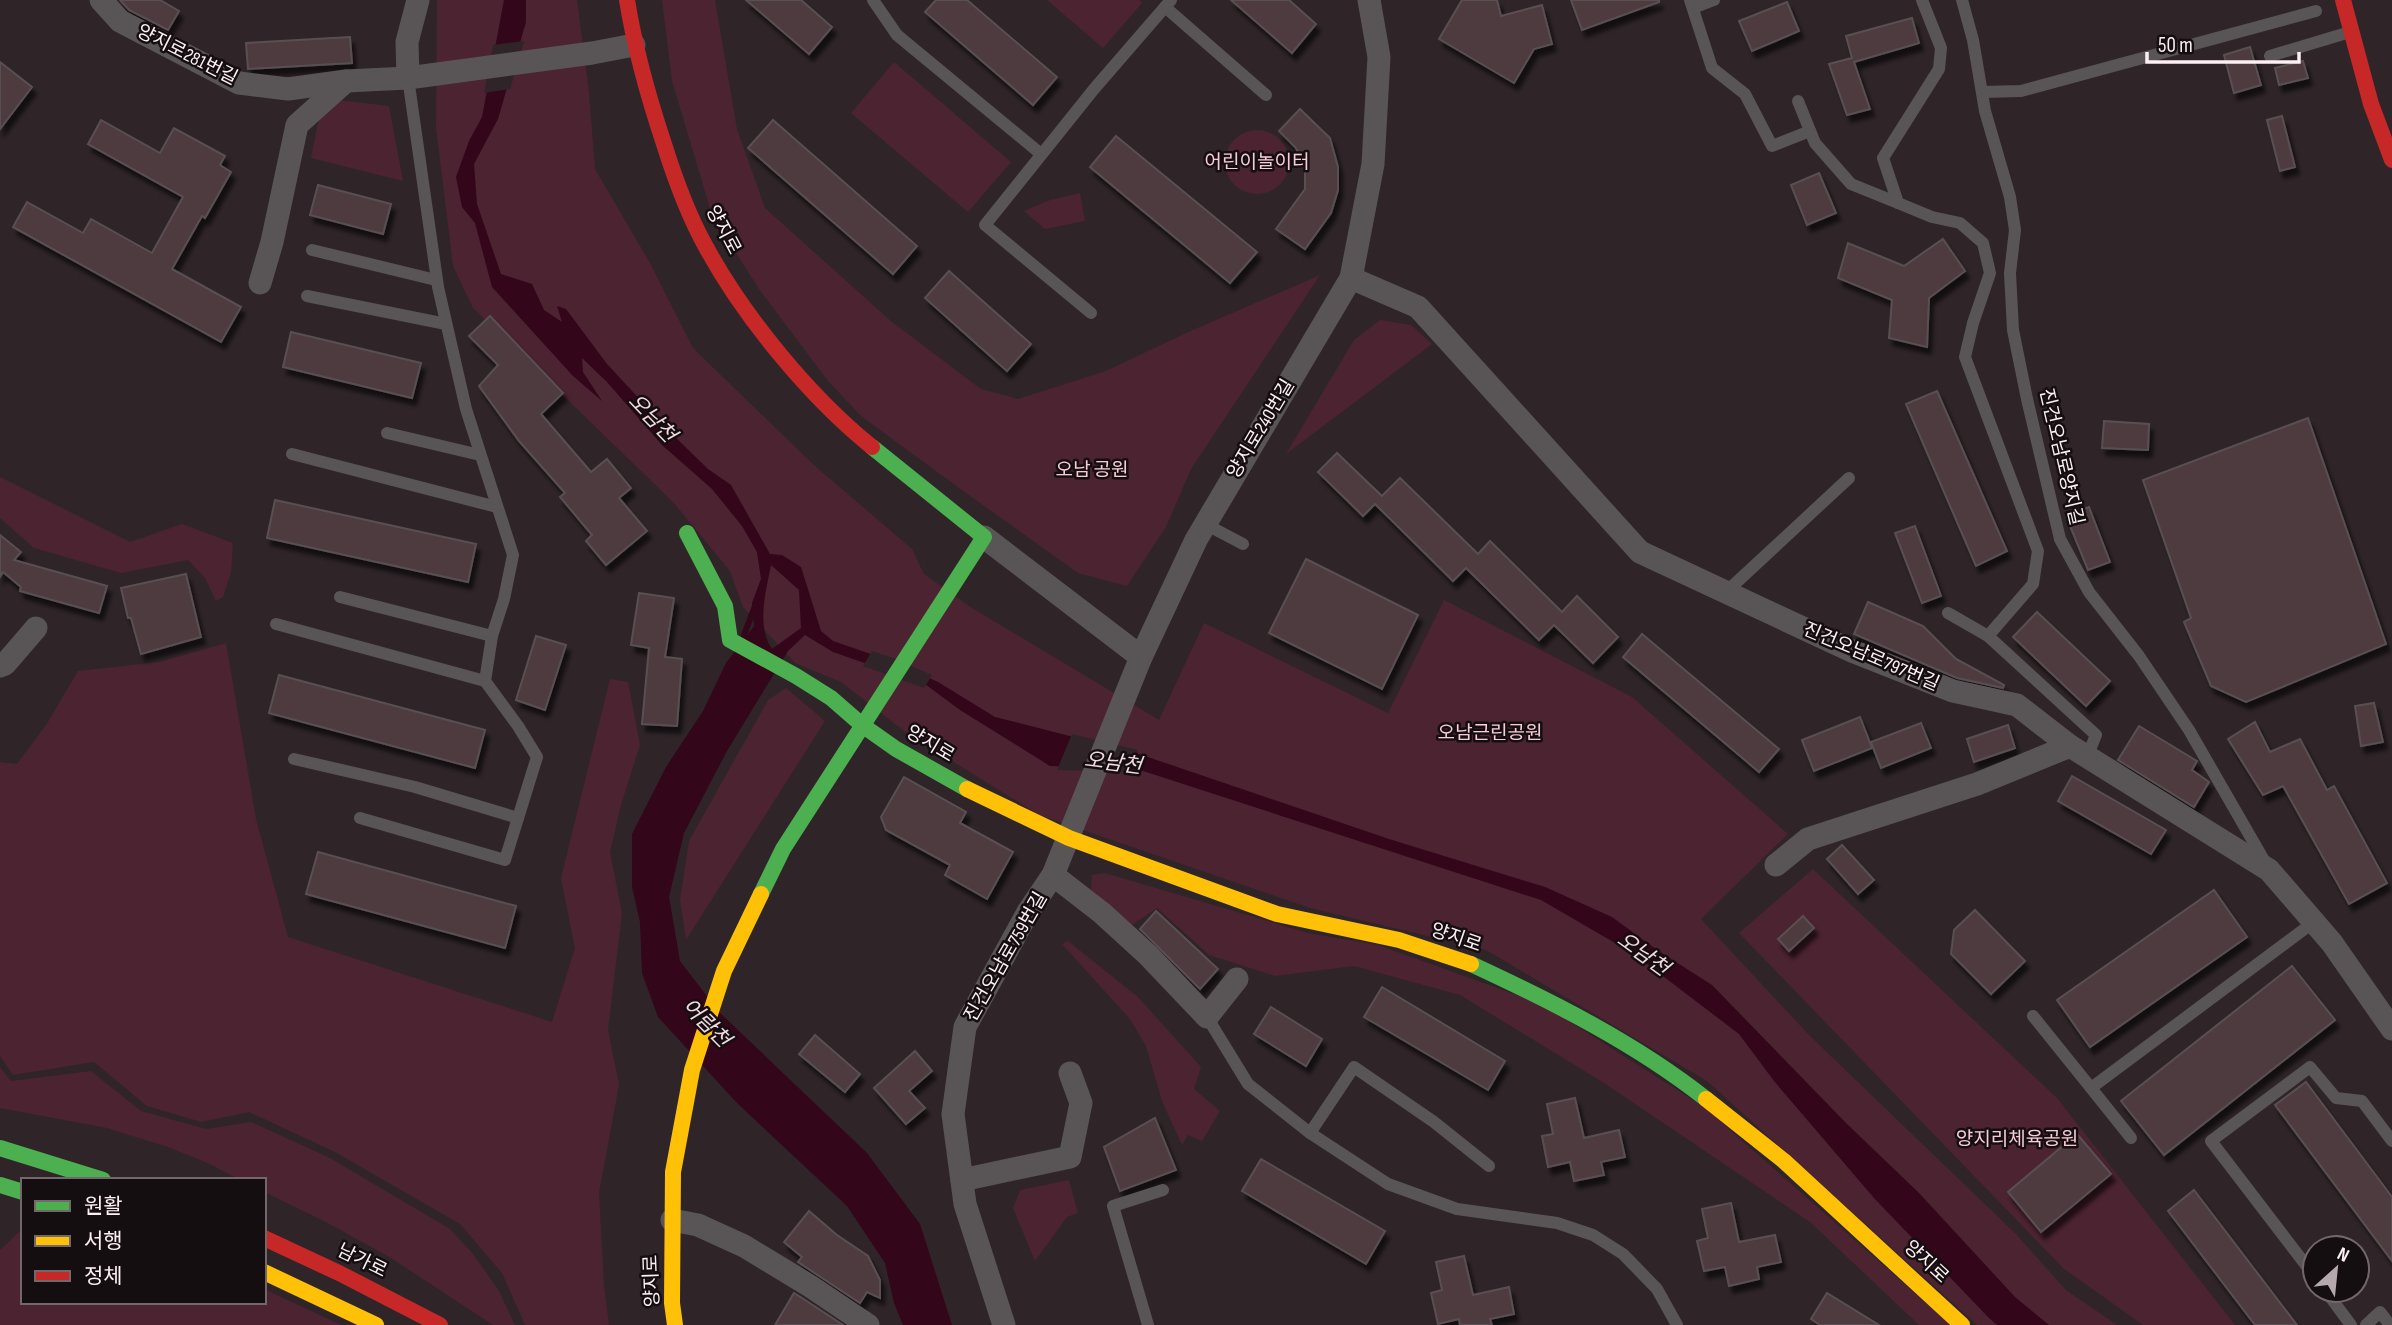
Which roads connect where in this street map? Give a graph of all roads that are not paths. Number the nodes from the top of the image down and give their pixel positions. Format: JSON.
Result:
{"nodes":[{"id":1,"x":101,"y":0,"type":"edge"},
{"id":2,"x":418,"y":0,"type":"edge"},
{"id":3,"x":627,"y":0,"type":"edge"},
{"id":4,"x":873,"y":0,"type":"edge"},
{"id":5,"x":1369,"y":0,"type":"edge"},
{"id":6,"x":1714,"y":0,"type":"edge"},
{"id":7,"x":1922,"y":0,"type":"edge"},
{"id":8,"x":1962,"y":0,"type":"edge"},
{"id":9,"x":2343,"y":0,"type":"edge"},
{"id":10,"x":1168,"y":3,"type":"edge"},
{"id":11,"x":1691,"y":4,"type":"edge"},
{"id":12,"x":2316,"y":11,"type":"dead end"},
{"id":13,"x":2351,"y":32,"type":"junction"},
{"id":14,"x":634,"y":45,"type":"junction"},
{"id":15,"x":2270,"y":56,"type":"dead end"},
{"id":16,"x":418,"y":77,"type":"junction"},
{"id":17,"x":346,"y":81,"type":"junction"},
{"id":18,"x":1982,"y":92,"type":"junction"},
{"id":19,"x":1266,"y":95,"type":"dead end"},
{"id":20,"x":1798,"y":100,"type":"dead end"},
{"id":21,"x":1810,"y":131,"type":"junction"},
{"id":22,"x":1041,"y":154,"type":"junction"},
{"id":23,"x":2392,"y":160,"type":"edge"},
{"id":24,"x":1898,"y":203,"type":"junction"},
{"id":25,"x":312,"y":250,"type":"dead end"},
{"id":26,"x":1351,"y":278,"type":"junction"},
{"id":27,"x":436,"y":279,"type":"junction"},
{"id":28,"x":260,"y":284,"type":"dead end"},
{"id":29,"x":307,"y":296,"type":"dead end"},
{"id":30,"x":1091,"y":313,"type":"dead end"},
{"id":31,"x":446,"y":324,"type":"junction"},
{"id":32,"x":387,"y":433,"type":"dead end"},
{"id":33,"x":292,"y":454,"type":"dead end"},
{"id":34,"x":480,"y":455,"type":"junction"},
{"id":35,"x":1849,"y":478,"type":"dead end"},
{"id":36,"x":498,"y":507,"type":"junction"},
{"id":37,"x":1205,"y":524,"type":"junction"},
{"id":38,"x":687,"y":533,"type":"dead end"},
{"id":39,"x":984,"y":537,"type":"junction"},
{"id":40,"x":1243,"y":544,"type":"dead end"},
{"id":41,"x":1725,"y":593,"type":"junction"},
{"id":42,"x":340,"y":597,"type":"dead end"},
{"id":43,"x":1948,"y":613,"type":"dead end"},
{"id":44,"x":276,"y":624,"type":"dead end"},
{"id":45,"x":36,"y":628,"type":"dead end"},
{"id":46,"x":492,"y":636,"type":"junction"},
{"id":47,"x":1988,"y":636,"type":"junction"},
{"id":48,"x":1141,"y":657,"type":"junction"},
{"id":49,"x":0,"y":666,"type":"edge"},
{"id":50,"x":485,"y":681,"type":"junction"},
{"id":51,"x":862,"y":725,"type":"junction"},
{"id":52,"x":2078,"y":751,"type":"junction"},
{"id":53,"x":294,"y":759,"type":"dead end"},
{"id":54,"x":360,"y":818,"type":"dead end"},
{"id":55,"x":518,"y":818,"type":"junction"},
{"id":56,"x":1069,"y":838,"type":"junction"},
{"id":57,"x":1776,"y":865,"type":"dead end"},
{"id":58,"x":2269,"y":870,"type":"junction"},
{"id":59,"x":1053,"y":875,"type":"junction"},
{"id":60,"x":2314,"y":922,"type":"junction"},
{"id":61,"x":1237,"y":979,"type":"dead end"},
{"id":62,"x":2033,"y":1016,"type":"dead end"},
{"id":63,"x":1207,"y":1017,"type":"junction"},
{"id":64,"x":2390,"y":1023,"type":"edge"},
{"id":65,"x":1070,"y":1073,"type":"dead end"},
{"id":66,"x":2091,"y":1088,"type":"junction"},
{"id":67,"x":1310,"y":1133,"type":"junction"},
{"id":68,"x":2131,"y":1138,"type":"dead end"},
{"id":69,"x":2392,"y":1141,"type":"edge"},
{"id":70,"x":0,"y":1148,"type":"edge"},
{"id":71,"x":1489,"y":1166,"type":"dead end"},
{"id":72,"x":97,"y":1178,"type":"edge"},
{"id":73,"x":962,"y":1180,"type":"junction"},
{"id":74,"x":0,"y":1185,"type":"edge"},
{"id":75,"x":1163,"y":1190,"type":"dead end"},
{"id":76,"x":21,"y":1191,"type":"edge"},
{"id":77,"x":672,"y":1220,"type":"junction"},
{"id":78,"x":266,"y":1239,"type":"edge"},
{"id":79,"x":2301,"y":1260,"type":"edge"},
{"id":80,"x":266,"y":1273,"type":"edge"},
{"id":81,"x":2335,"y":1304,"type":"edge"},
{"id":82,"x":376,"y":1325,"type":"edge"},
{"id":83,"x":440,"y":1325,"type":"edge"},
{"id":84,"x":675,"y":1325,"type":"edge"},
{"id":85,"x":868,"y":1325,"type":"edge"},
{"id":86,"x":1004,"y":1325,"type":"edge"},
{"id":87,"x":1148,"y":1325,"type":"edge"},
{"id":88,"x":1677,"y":1325,"type":"edge"},
{"id":89,"x":1962,"y":1325,"type":"edge"},
{"id":90,"x":2351,"y":1325,"type":"edge"},
{"id":91,"x":2366,"y":1325,"type":"edge"},
{"id":92,"x":2390,"y":1325,"type":"edge"}],
"edges":[{"from":1,"to":17,"type":"street","name":"양지로281번길"},
{"from":2,"to":16,"type":"street"},
{"from":3,"to":14,"type":"street","name":"양지로"},
{"from":4,"to":22,"type":"lane"},
{"from":5,"to":26,"type":"street","name":"양지로240번길"},
{"from":6,"to":11,"type":"lane"},
{"from":7,"to":24,"type":"lane"},
{"from":8,"to":18,"type":"lane","name":"진건오남로양지길"},
{"from":9,"to":13,"type":"street"},
{"from":10,"to":19,"type":"lane"},
{"from":10,"to":22,"type":"lane"},
{"from":11,"to":21,"type":"lane"},
{"from":12,"to":18,"type":"lane"},
{"from":13,"to":15,"type":"lane"},
{"from":13,"to":23,"type":"street"},
{"from":14,"to":16,"type":"street","name":"양지로281번길"},
{"from":14,"to":39,"type":"street","name":"양지로"},
{"from":16,"to":17,"type":"street","name":"양지로281번길"},
{"from":16,"to":27,"type":"lane"},
{"from":17,"to":28,"type":"street"},
{"from":18,"to":58,"type":"lane","name":"진건오남로양지길"},
{"from":20,"to":21,"type":"lane"},
{"from":21,"to":24,"type":"lane"},
{"from":22,"to":30,"type":"lane"},
{"from":24,"to":47,"type":"lane"},
{"from":25,"to":27,"type":"lane"},
{"from":26,"to":37,"type":"street","name":"양지로240번길"},
{"from":26,"to":41,"type":"street","name":"진건오남로797번길"},
{"from":27,"to":31,"type":"lane"},
{"from":29,"to":31,"type":"lane"},
{"from":31,"to":34,"type":"lane"},
{"from":32,"to":34,"type":"lane"},
{"from":33,"to":36,"type":"lane"},
{"from":34,"to":36,"type":"lane"},
{"from":35,"to":41,"type":"lane"},
{"from":36,"to":46,"type":"lane"},
{"from":37,"to":40,"type":"lane"},
{"from":37,"to":48,"type":"street","name":"양지로240번길"},
{"from":38,"to":51,"type":"street","name":"양지로"},
{"from":39,"to":48,"type":"street"},
{"from":39,"to":51,"type":"street"},
{"from":41,"to":52,"type":"street","name":"진건오남로797번길"},
{"from":42,"to":46,"type":"lane"},
{"from":43,"to":47,"type":"lane"},
{"from":44,"to":50,"type":"lane"},
{"from":45,"to":49,"type":"street"},
{"from":46,"to":50,"type":"lane"},
{"from":47,"to":52,"type":"lane"},
{"from":48,"to":56,"type":"street","name":"진건오남로759번길"},
{"from":50,"to":55,"type":"lane"},
{"from":51,"to":56,"type":"street","name":"양지로"},
{"from":51,"to":77,"type":"street","name":"양지로"},
{"from":52,"to":57,"type":"street"},
{"from":52,"to":58,"type":"street","name":"진건오남로797번길"},
{"from":53,"to":55,"type":"lane"},
{"from":54,"to":55,"type":"lane"},
{"from":56,"to":59,"type":"street","name":"진건오남로759번길"},
{"from":56,"to":89,"type":"street","name":"양지로"},
{"from":58,"to":60,"type":"street","name":"진건오남로797번길"},
{"from":59,"to":63,"type":"street"},
{"from":59,"to":73,"type":"street","name":"진건오남로759번길"},
{"from":60,"to":64,"type":"street","name":"진건오남로797번길"},
{"from":60,"to":66,"type":"lane"},
{"from":61,"to":63,"type":"street"},
{"from":62,"to":66,"type":"lane"},
{"from":63,"to":67,"type":"lane"},
{"from":65,"to":73,"type":"street"},
{"from":66,"to":68,"type":"lane"},
{"from":67,"to":71,"type":"lane"},
{"from":67,"to":88,"type":"lane"},
{"from":69,"to":79,"type":"lane"},
{"from":70,"to":72,"type":"street"},
{"from":73,"to":86,"type":"street","name":"진건오남로759번길"},
{"from":74,"to":76,"type":"street"},
{"from":75,"to":87,"type":"lane"},
{"from":77,"to":84,"type":"street","name":"양지로"},
{"from":77,"to":85,"type":"street"},
{"from":78,"to":83,"type":"street","name":"남가로"},
{"from":80,"to":82,"type":"street"},
{"from":81,"to":90,"type":"lane"},
{"from":91,"to":92,"type":"lane"}]}
